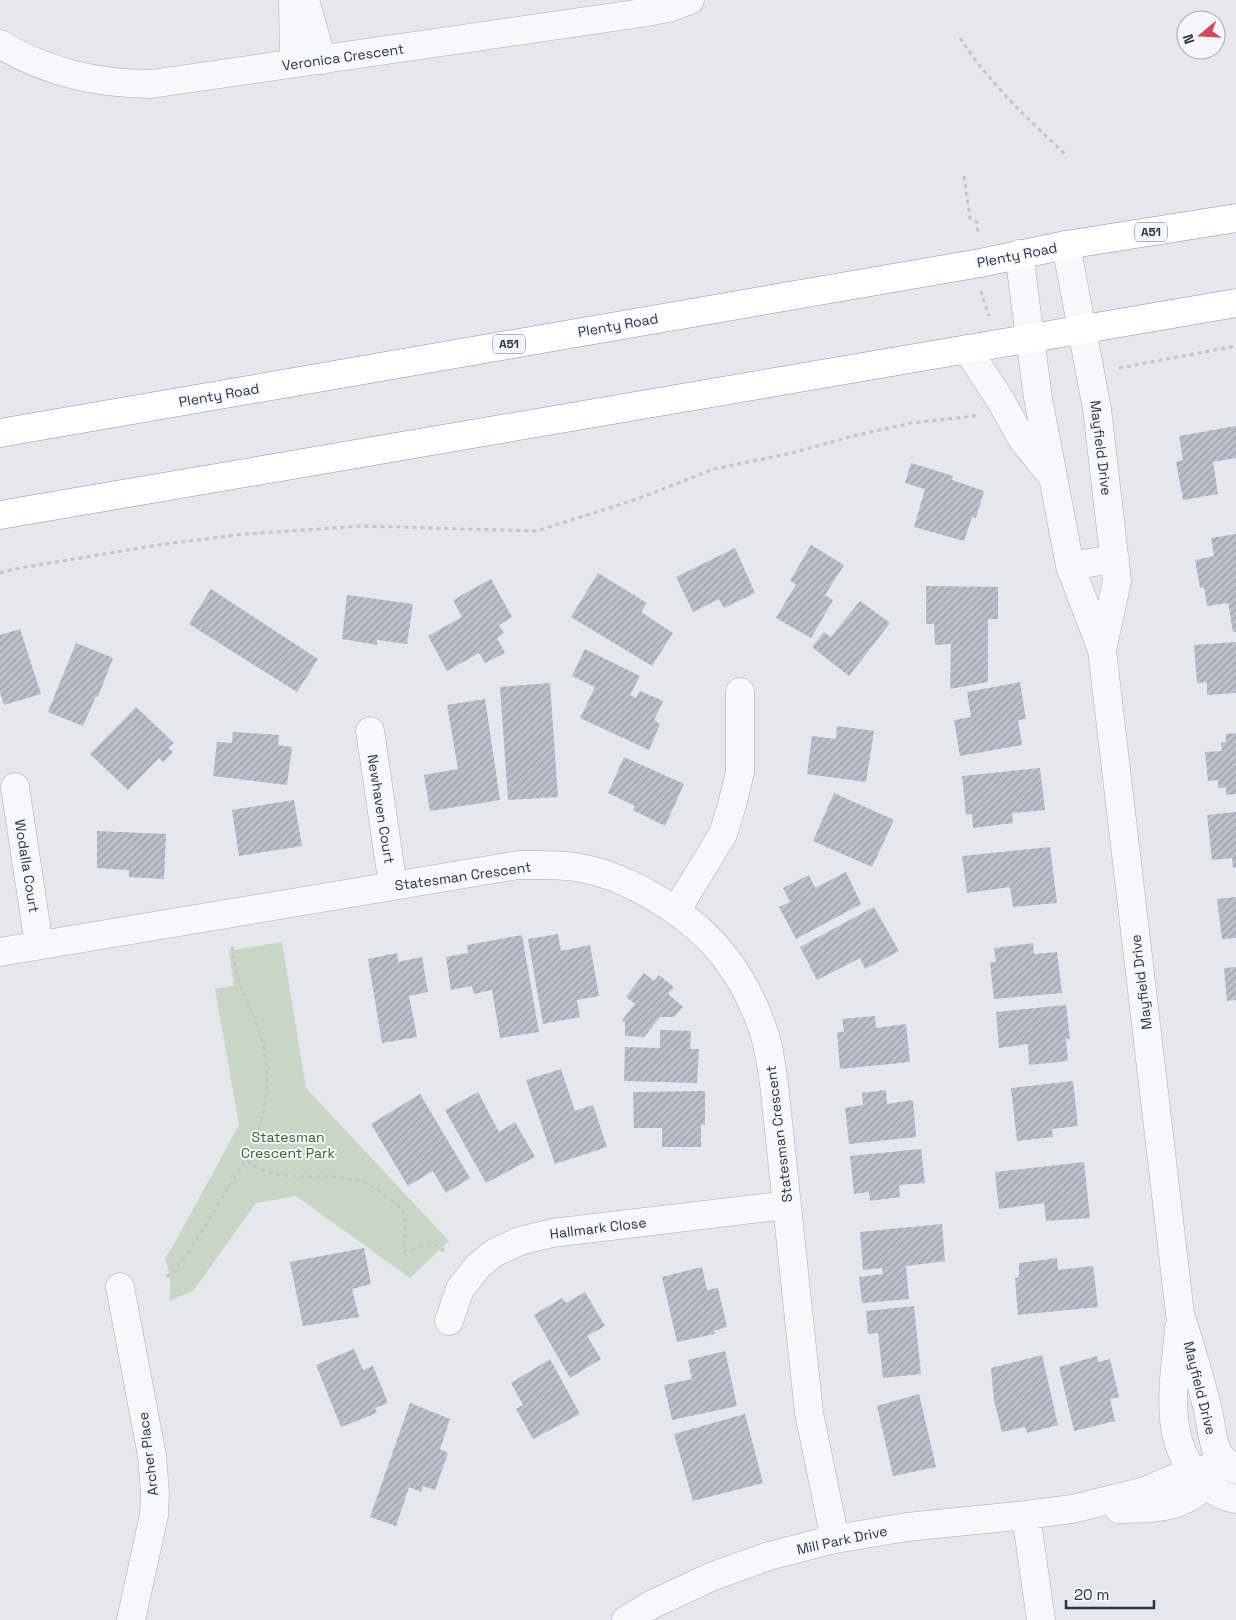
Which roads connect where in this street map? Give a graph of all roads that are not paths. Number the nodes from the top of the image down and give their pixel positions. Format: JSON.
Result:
{"nodes":[{"id":1,"x":293,"y":0,"type":"edge"},
{"id":2,"x":305,"y":0,"type":"edge"},
{"id":3,"x":690,"y":0,"type":"edge"},
{"id":4,"x":0,"y":44,"type":"edge"},
{"id":5,"x":322,"y":60,"type":"junction"},
{"id":6,"x":294,"y":63,"type":"junction"},
{"id":7,"x":1236,"y":218,"type":"edge"},
{"id":8,"x":1066,"y":246,"type":"junction"},
{"id":9,"x":1019,"y":254,"type":"junction"},
{"id":10,"x":1236,"y":303,"type":"edge"},
{"id":11,"x":1081,"y":328,"type":"junction"},
{"id":12,"x":1030,"y":338,"type":"junction"},
{"id":13,"x":967,"y":349,"type":"junction"},
{"id":14,"x":0,"y":433,"type":"edge"},
{"id":15,"x":1052,"y":476,"type":"junction"},
{"id":16,"x":0,"y":515,"type":"edge"},
{"id":17,"x":1115,"y":559,"type":"junction"},
{"id":18,"x":1070,"y":566,"type":"junction"},
{"id":19,"x":1102,"y":650,"type":"junction"},
{"id":20,"x":740,"y":692,"type":"dead end"},
{"id":21,"x":370,"y":732,"type":"dead end"},
{"id":22,"x":16,"y":787,"type":"dead end"},
{"id":23,"x":393,"y":886,"type":"junction"},
{"id":24,"x":676,"y":911,"type":"junction"},
{"id":25,"x":39,"y":945,"type":"junction"},
{"id":26,"x":0,"y":952,"type":"edge"},
{"id":27,"x":787,"y":1205,"type":"junction"},
{"id":28,"x":120,"y":1287,"type":"dead end"},
{"id":29,"x":1180,"y":1314,"type":"junction"},
{"id":30,"x":449,"y":1321,"type":"dead end"},
{"id":31,"x":1230,"y":1465,"type":"edge"},
{"id":32,"x":1200,"y":1480,"type":"junction"},
{"id":33,"x":1236,"y":1499,"type":"edge"},
{"id":34,"x":1026,"y":1515,"type":"junction"},
{"id":35,"x":835,"y":1539,"type":"junction"},
{"id":36,"x":131,"y":1620,"type":"edge"},
{"id":37,"x":626,"y":1620,"type":"edge"},
{"id":38,"x":1041,"y":1620,"type":"edge"}],
"edges":[{"from":1,"to":6,"type":"street"},
{"from":2,"to":5,"type":"street"},
{"from":3,"to":5,"type":"street","name":"Veronica Crescent"},
{"from":4,"to":6,"type":"street","name":"Veronica Crescent"},
{"from":5,"to":6,"type":"street","name":"Veronica Crescent"},
{"from":7,"to":8,"type":"highway","name":"Plenty Road","number":"A51"},
{"from":8,"to":9,"type":"highway","name":"Plenty Road","number":"A51"},
{"from":8,"to":11,"type":"street","name":"Mayfield Drive"},
{"from":9,"to":12,"type":"street","name":"Mayfield Drive"},
{"from":9,"to":14,"type":"highway","name":"Plenty Road","number":"A51"},
{"from":10,"to":11,"type":"highway"},
{"from":11,"to":12,"type":"highway"},
{"from":11,"to":17,"type":"street","name":"Mayfield Drive"},
{"from":12,"to":13,"type":"highway"},
{"from":12,"to":15,"type":"street","name":"Mayfield Drive"},
{"from":13,"to":15,"type":"street"},
{"from":13,"to":16,"type":"highway"},
{"from":15,"to":18,"type":"street","name":"Mayfield Drive"},
{"from":17,"to":18,"type":"street"},
{"from":17,"to":19,"type":"street","name":"Mayfield Drive"},
{"from":18,"to":19,"type":"street","name":"Mayfield Drive"},
{"from":19,"to":29,"type":"street","name":"Mayfield Drive"},
{"from":20,"to":24,"type":"street"},
{"from":21,"to":23,"type":"street","name":"Newhaven Court"},
{"from":22,"to":25,"type":"street","name":"Wodalla Court"},
{"from":23,"to":24,"type":"street","name":"Statesman Crescent"},
{"from":23,"to":25,"type":"street","name":"Statesman Crescent"},
{"from":24,"to":27,"type":"street","name":"Statesman Crescent"},
{"from":25,"to":26,"type":"street","name":"Statesman Crescent"},
{"from":27,"to":30,"type":"street","name":"Hallmark Close"},
{"from":27,"to":35,"type":"street","name":"Statesman Crescent"},
{"from":28,"to":36,"type":"street","name":"Archer Place"},
{"from":29,"to":31,"type":"street","name":"Mayfield Drive"},
{"from":29,"to":32,"type":"street","name":"Mayfield Drive"},
{"from":31,"to":32,"type":"street","name":"Mill Park Drive"},
{"from":32,"to":33,"type":"street"},
{"from":32,"to":34,"type":"street","name":"Mill Park Drive"},
{"from":34,"to":35,"type":"street","name":"Mill Park Drive"},
{"from":34,"to":38,"type":"street"},
{"from":35,"to":37,"type":"street","name":"Mill Park Drive"}]}
